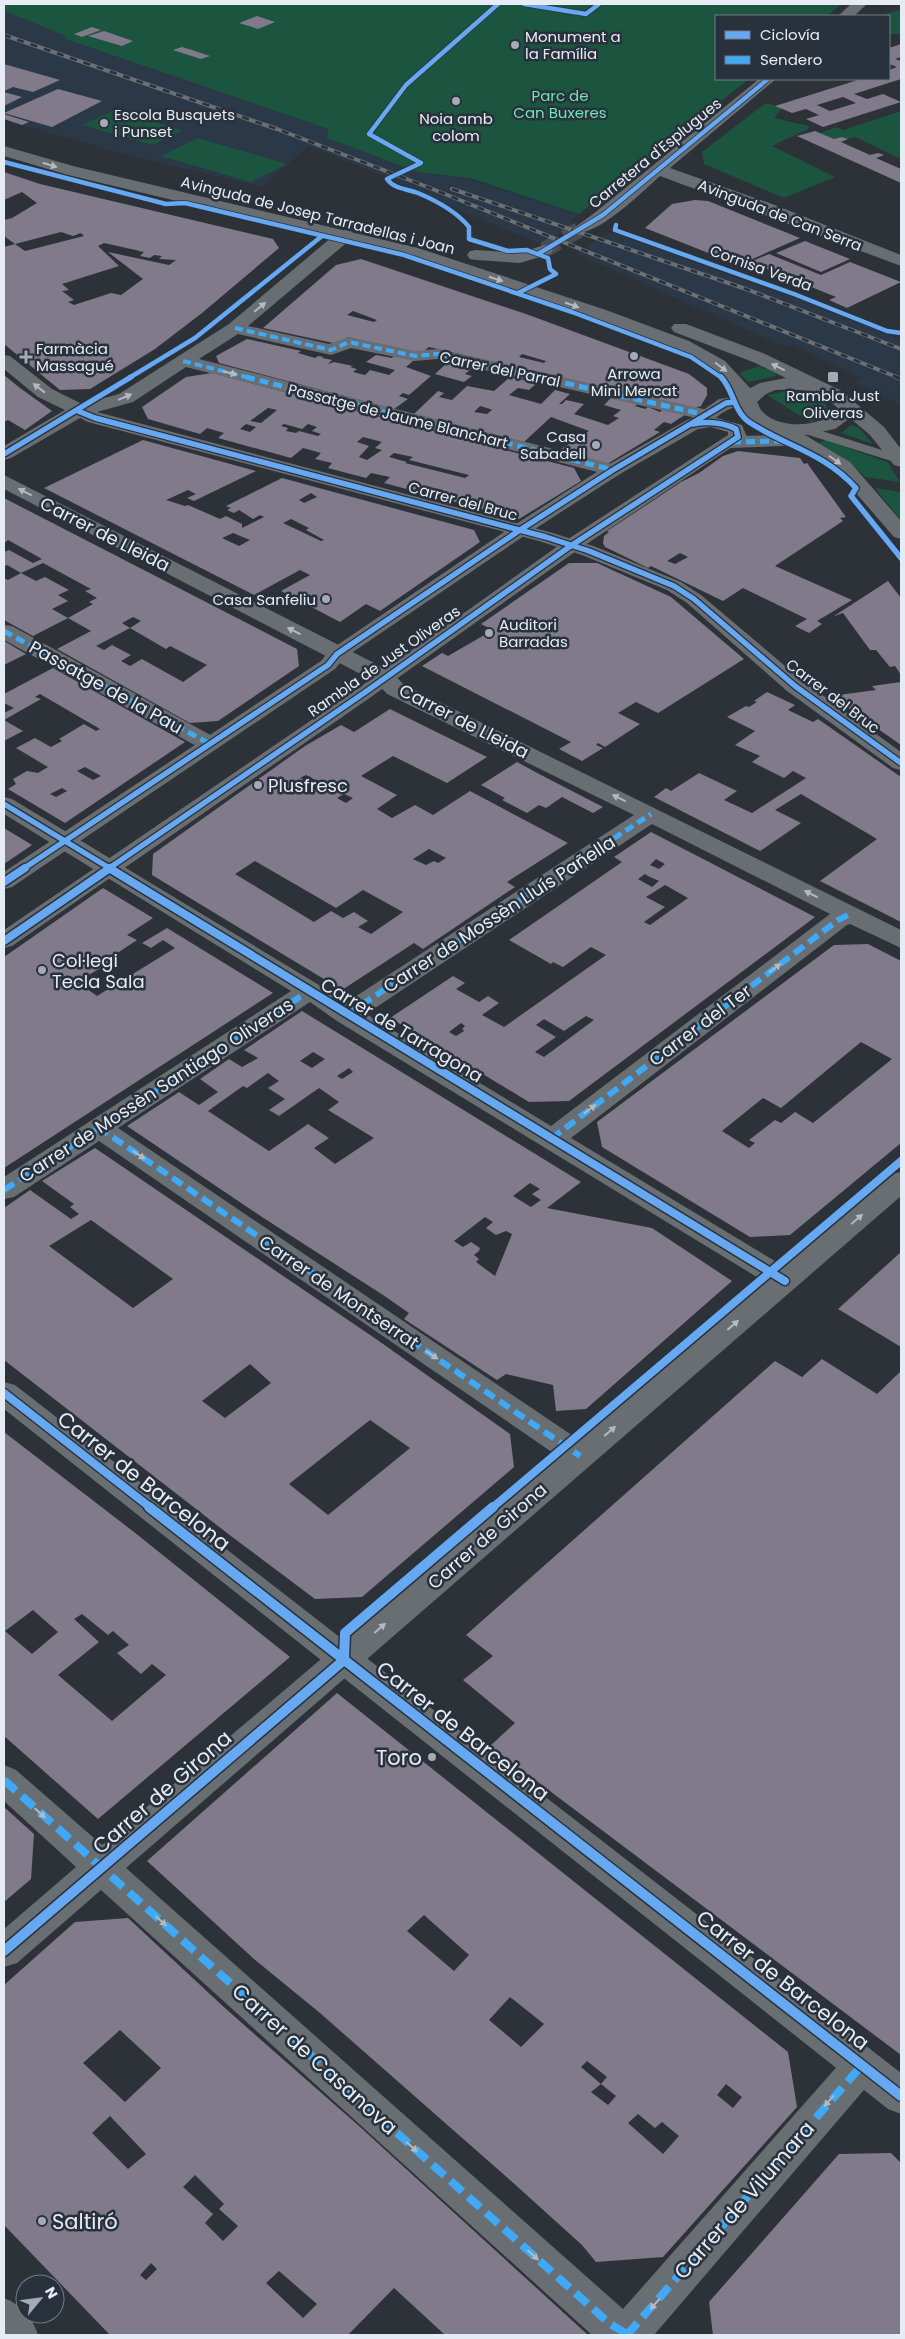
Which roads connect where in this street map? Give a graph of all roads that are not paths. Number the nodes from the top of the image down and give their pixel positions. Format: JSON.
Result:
{"nodes":[{"id":1,"x":873,"y":4,"type":"edge"},
{"id":2,"x":854,"y":9,"type":"edge"},
{"id":3,"x":767,"y":80,"type":"edge"},
{"id":4,"x":4,"y":136,"type":"edge"},
{"id":5,"x":4,"y":151,"type":"edge"},
{"id":6,"x":659,"y":170,"type":"junction"},
{"id":7,"x":286,"y":205,"type":"dead end"},
{"id":8,"x":345,"y":224,"type":"junction"},
{"id":9,"x":582,"y":228,"type":"tunnel mouth"},
{"id":10,"x":459,"y":249,"type":"dead end"},
{"id":11,"x":476,"y":255,"type":"junction"},
{"id":12,"x":901,"y":261,"type":"edge"},
{"id":13,"x":539,"y":278,"type":"junction"},
{"id":14,"x":235,"y":328,"type":"junction"},
{"id":15,"x":4,"y":360,"type":"edge"},
{"id":16,"x":183,"y":361,"type":"junction"},
{"id":17,"x":822,"y":388,"type":"junction"},
{"id":18,"x":748,"y":401,"type":"junction"},
{"id":19,"x":843,"y":402,"type":"junction"},
{"id":20,"x":78,"y":411,"type":"junction"},
{"id":21,"x":701,"y":418,"type":"junction"},
{"id":22,"x":804,"y":435,"type":"junction"},
{"id":23,"x":730,"y":442,"type":"junction"},
{"id":24,"x":4,"y":454,"type":"edge"},
{"id":25,"x":901,"y":460,"type":"edge"},
{"id":26,"x":613,"y":470,"type":"junction"},
{"id":27,"x":4,"y":481,"type":"edge"},
{"id":28,"x":520,"y":530,"type":"junction"},
{"id":29,"x":901,"y":533,"type":"edge"},
{"id":30,"x":572,"y":545,"type":"junction"},
{"id":31,"x":4,"y":631,"type":"edge"},
{"id":32,"x":337,"y":654,"type":"junction"},
{"id":33,"x":384,"y":677,"type":"junction"},
{"id":34,"x":208,"y":743,"type":"junction"},
{"id":35,"x":901,"y":763,"type":"edge"},
{"id":36,"x":4,"y":804,"type":"edge"},
{"id":37,"x":651,"y":814,"type":"junction"},
{"id":38,"x":62,"y":842,"type":"junction"},
{"id":39,"x":109,"y":868,"type":"junction"},
{"id":40,"x":4,"y":882,"type":"edge"},
{"id":41,"x":850,"y":914,"type":"junction"},
{"id":42,"x":901,"y":940,"type":"edge"},
{"id":43,"x":4,"y":941,"type":"edge"},
{"id":44,"x":309,"y":991,"type":"junction"},
{"id":45,"x":346,"y":1015,"type":"junction"},
{"id":46,"x":98,"y":1127,"type":"junction"},
{"id":47,"x":551,"y":1139,"type":"junction"},
{"id":48,"x":901,"y":1181,"type":"edge"},
{"id":49,"x":4,"y":1190,"type":"edge"},
{"id":50,"x":785,"y":1281,"type":"junction"},
{"id":51,"x":4,"y":1394,"type":"edge"},
{"id":52,"x":580,"y":1456,"type":"junction"},
{"id":53,"x":344,"y":1660,"type":"junction"},
{"id":54,"x":4,"y":1780,"type":"edge"},
{"id":55,"x":102,"y":1867,"type":"junction"},
{"id":56,"x":4,"y":1951,"type":"edge"},
{"id":57,"x":862,"y":2065,"type":"junction"},
{"id":58,"x":901,"y":2096,"type":"edge"},
{"id":59,"x":4,"y":2318,"type":"edge"},
{"id":60,"x":18,"y":2335,"type":"edge"},
{"id":61,"x":628,"y":2335,"type":"edge"}],
"edges":[{"from":1,"to":2,"type":"street"},
{"from":3,"to":6,"type":"street","name":"Carretera d'Esplugues"},
{"from":4,"to":7,"type":"street","name":"Avinguda de Josep Tarradellas i Joan"},
{"from":5,"to":8,"type":"street","name":"Avinguda de Josep Tarradellas i Joan","one_way":true},
{"from":6,"to":9,"type":"street","name":"Carretera d'Esplugues"},
{"from":6,"to":12,"type":"street","name":"Avinguda de Can Serra"},
{"from":14,"to":8,"type":"street","one_way":true},
{"from":8,"to":18,"type":"street","name":"Avinguda de Josep Tarradellas i Joan","one_way":true},
{"from":10,"to":11,"type":"street","name":"Avinguda de Josep Tarradellas i Joan"},
{"from":11,"to":13,"type":"street","name":"Avinguda de Josep Tarradellas i Joan"},
{"from":11,"to":13,"type":"street"},
{"from":17,"to":13,"type":"street","name":"Avinguda de Josep Tarradellas i Joan","one_way":true},
{"from":14,"to":16,"type":"street"},
{"from":14,"to":21,"type":"street","name":"Carrer del Parral"},
{"from":20,"to":15,"type":"street","name":"Carrer del Bruc","one_way":true},
{"from":20,"to":16,"type":"street","one_way":true},
{"from":16,"to":26,"type":"street","name":"Passatge de Jaume Blanchart","one_way":true},
{"from":17,"to":18,"type":"street","name":"Avinguda de Josep Tarradellas i Joan"},
{"from":17,"to":19,"type":"street","name":"Avinguda de Josep Tarradellas i Joan"},
{"from":18,"to":21,"type":"street","name":"Rambla de Just Oliveras"},
{"from":18,"to":22,"type":"street","name":"Avinguda de Josep Tarradellas i Joan"},
{"from":19,"to":22,"type":"street"},
{"from":19,"to":25,"type":"street","name":"Avinguda de Josep Tarradellas i Joan"},
{"from":20,"to":24,"type":"street"},
{"from":20,"to":28,"type":"street","name":"Carrer del Bruc"},
{"from":21,"to":23,"type":"street","name":"Rambla de Just Oliveras"},
{"from":21,"to":26,"type":"street","name":"Rambla de Just Oliveras"},
{"from":22,"to":23,"type":"street"},
{"from":22,"to":25,"type":"lane"},
{"from":22,"to":29,"type":"street","name":"Avinguda de Josep Tarradellas i Joan","one_way":true},
{"from":23,"to":30,"type":"street","name":"Rambla de Just Oliveras"},
{"from":26,"to":28,"type":"street","name":"Rambla de Just Oliveras"},
{"from":32,"to":27,"type":"street","name":"Carrer de Lleida","one_way":true},
{"from":28,"to":30,"type":"street","name":"Carrer del Bruc"},
{"from":28,"to":32,"type":"street","name":"Rambla de Just Oliveras"},
{"from":30,"to":33,"type":"street","name":"Rambla de Just Oliveras"},
{"from":30,"to":35,"type":"street","name":"Carrer del Bruc"},
{"from":31,"to":34,"type":"street","name":"Passatge de la Pau"},
{"from":32,"to":33,"type":"street","name":"Carrer de Lleida"},
{"from":32,"to":34,"type":"street","name":"Rambla de Just Oliveras"},
{"from":37,"to":33,"type":"street","name":"Carrer de Lleida","one_way":true},
{"from":33,"to":39,"type":"street","name":"Rambla de Just Oliveras"},
{"from":34,"to":38,"type":"street","name":"Rambla de Just Oliveras"},
{"from":36,"to":38,"type":"street","name":"Carrer de Tarragona"},
{"from":41,"to":37,"type":"street","name":"Carrer de Lleida","one_way":true},
{"from":37,"to":45,"type":"street","name":"Carrer de Mossèn Lluís Pañella"},
{"from":38,"to":39,"type":"street","name":"Carrer de Tarragona"},
{"from":38,"to":40,"type":"street","name":"Rambla de Just Oliveras"},
{"from":39,"to":43,"type":"street","name":"Rambla de Just Oliveras"},
{"from":39,"to":44,"type":"street","name":"Carrer de Tarragona"},
{"from":41,"to":42,"type":"street","name":"Carrer de Lleida"},
{"from":47,"to":41,"type":"street","name":"Carrer del Ter","one_way":true},
{"from":44,"to":45,"type":"street","name":"Carrer de Tarragona"},
{"from":44,"to":46,"type":"street","name":"Carrer de Mossèn Santiago Oliveras"},
{"from":45,"to":47,"type":"street","name":"Carrer de Tarragona"},
{"from":46,"to":49,"type":"street","name":"Carrer de Mossèn Santiago Oliveras"},
{"from":46,"to":52,"type":"street","name":"Carrer de Montserrat","one_way":true},
{"from":47,"to":50,"type":"street","name":"Carrer de Tarragona"},
{"from":50,"to":48,"type":"street","name":"Carrer de Girona","one_way":true},
{"from":52,"to":50,"type":"street","name":"Carrer de Girona","one_way":true},
{"from":51,"to":53,"type":"street","name":"Carrer de Barcelona"},
{"from":53,"to":52,"type":"street","name":"Carrer de Girona","one_way":true},
{"from":53,"to":55,"type":"street","name":"Carrer de Girona"},
{"from":53,"to":57,"type":"street","name":"Carrer de Barcelona"},
{"from":54,"to":55,"type":"street","name":"Carrer de Casanova","one_way":true},
{"from":55,"to":56,"type":"street","name":"Carrer de Girona"},
{"from":55,"to":61,"type":"street","name":"Carrer de Casanova","one_way":true},
{"from":57,"to":58,"type":"street","name":"Carrer de Barcelona"},
{"from":57,"to":61,"type":"street","name":"Carrer de Vilumara","one_way":true},
{"from":59,"to":60,"type":"street"}]}
